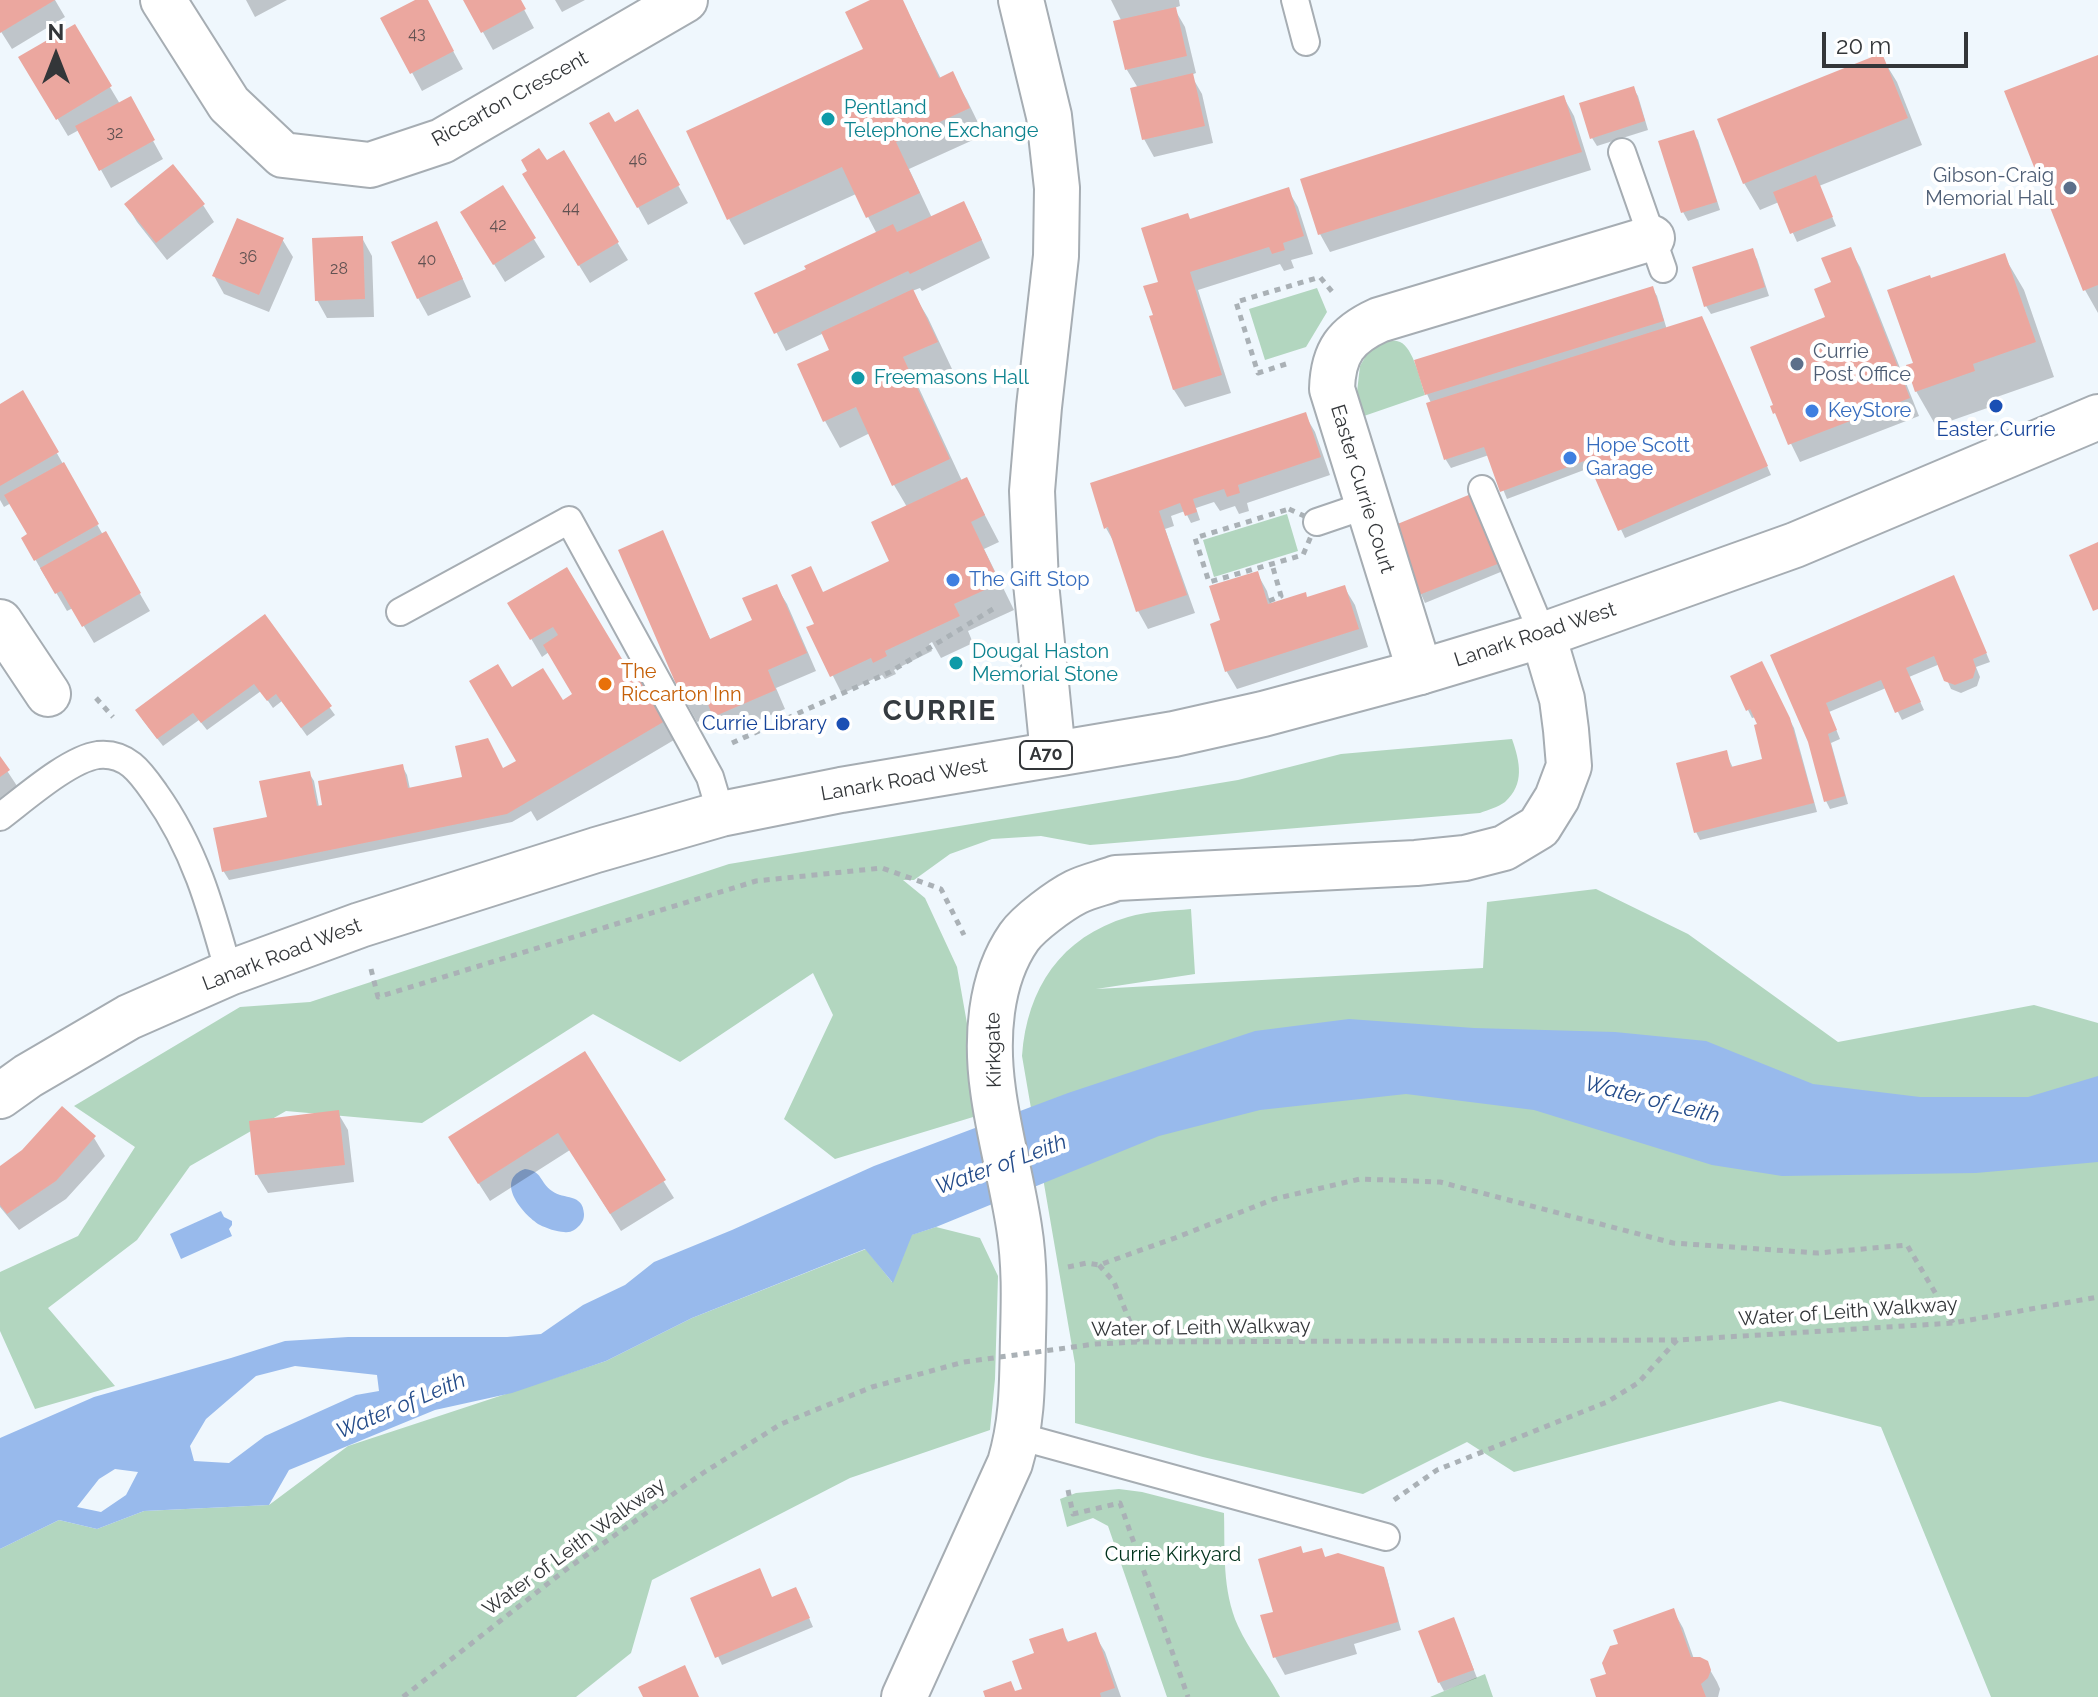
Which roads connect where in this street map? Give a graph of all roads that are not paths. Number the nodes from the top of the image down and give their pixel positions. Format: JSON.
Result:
{"nodes":[{"id":1,"x":163,"y":0,"type":"edge"},
{"id":2,"x":685,"y":0,"type":"edge"},
{"id":3,"x":1021,"y":0,"type":"edge"},
{"id":4,"x":1295,"y":0,"type":"edge"},
{"id":5,"x":1306,"y":42,"type":"dead end"},
{"id":6,"x":1622,"y":152,"type":"dead end"},
{"id":7,"x":1658,"y":254,"type":"joint"},
{"id":8,"x":2098,"y":417,"type":"edge"},
{"id":9,"x":1482,"y":489,"type":"dead end"},
{"id":10,"x":1367,"y":505,"type":"junction"},
{"id":11,"x":1317,"y":522,"type":"road end"},
{"id":12,"x":400,"y":612,"type":"dead end"},
{"id":13,"x":0,"y":622,"type":"edge"},
{"id":14,"x":1543,"y":635,"type":"junction"},
{"id":15,"x":1420,"y":672,"type":"junction"},
{"id":16,"x":68,"y":692,"type":"road end"},
{"id":17,"x":1053,"y":754,"type":"junction"},
{"id":18,"x":721,"y":814,"type":"junction"},
{"id":19,"x":0,"y":817,"type":"edge"},
{"id":20,"x":229,"y":973,"type":"junction"},
{"id":21,"x":0,"y":1096,"type":"edge"},
{"id":22,"x":1018,"y":1436,"type":"junction"},
{"id":23,"x":1386,"y":1537,"type":"dead end"},
{"id":24,"x":904,"y":1697,"type":"edge"}],
"edges":[{"from":1,"to":2,"type":"street","name":"Riccarton Crescent"},
{"from":3,"to":17,"type":"street"},
{"from":4,"to":5,"type":"lane"},
{"from":6,"to":7,"type":"lane"},
{"from":7,"to":10,"type":"street","name":"Easter Currie Court"},
{"from":8,"to":14,"type":"street","name":"Lanark Road West","number":"A70"},
{"from":9,"to":14,"type":"lane"},
{"from":10,"to":11,"type":"lane"},
{"from":10,"to":15,"type":"street","name":"Easter Currie Court"},
{"from":12,"to":18,"type":"lane"},
{"from":13,"to":16,"type":"street"},
{"from":14,"to":15,"type":"street","name":"Lanark Road West","number":"A70"},
{"from":14,"to":22,"type":"street","name":"Kirkgate"},
{"from":15,"to":17,"type":"street","name":"Lanark Road West","number":"A70"},
{"from":17,"to":18,"type":"street","name":"Lanark Road West","number":"A70"},
{"from":18,"to":20,"type":"street","name":"Lanark Road West","number":"A70"},
{"from":19,"to":20,"type":"lane"},
{"from":20,"to":21,"type":"street","name":"Lanark Road West","number":"A70"},
{"from":22,"to":23,"type":"lane"},
{"from":22,"to":24,"type":"street","name":"Kirkgate"}]}
